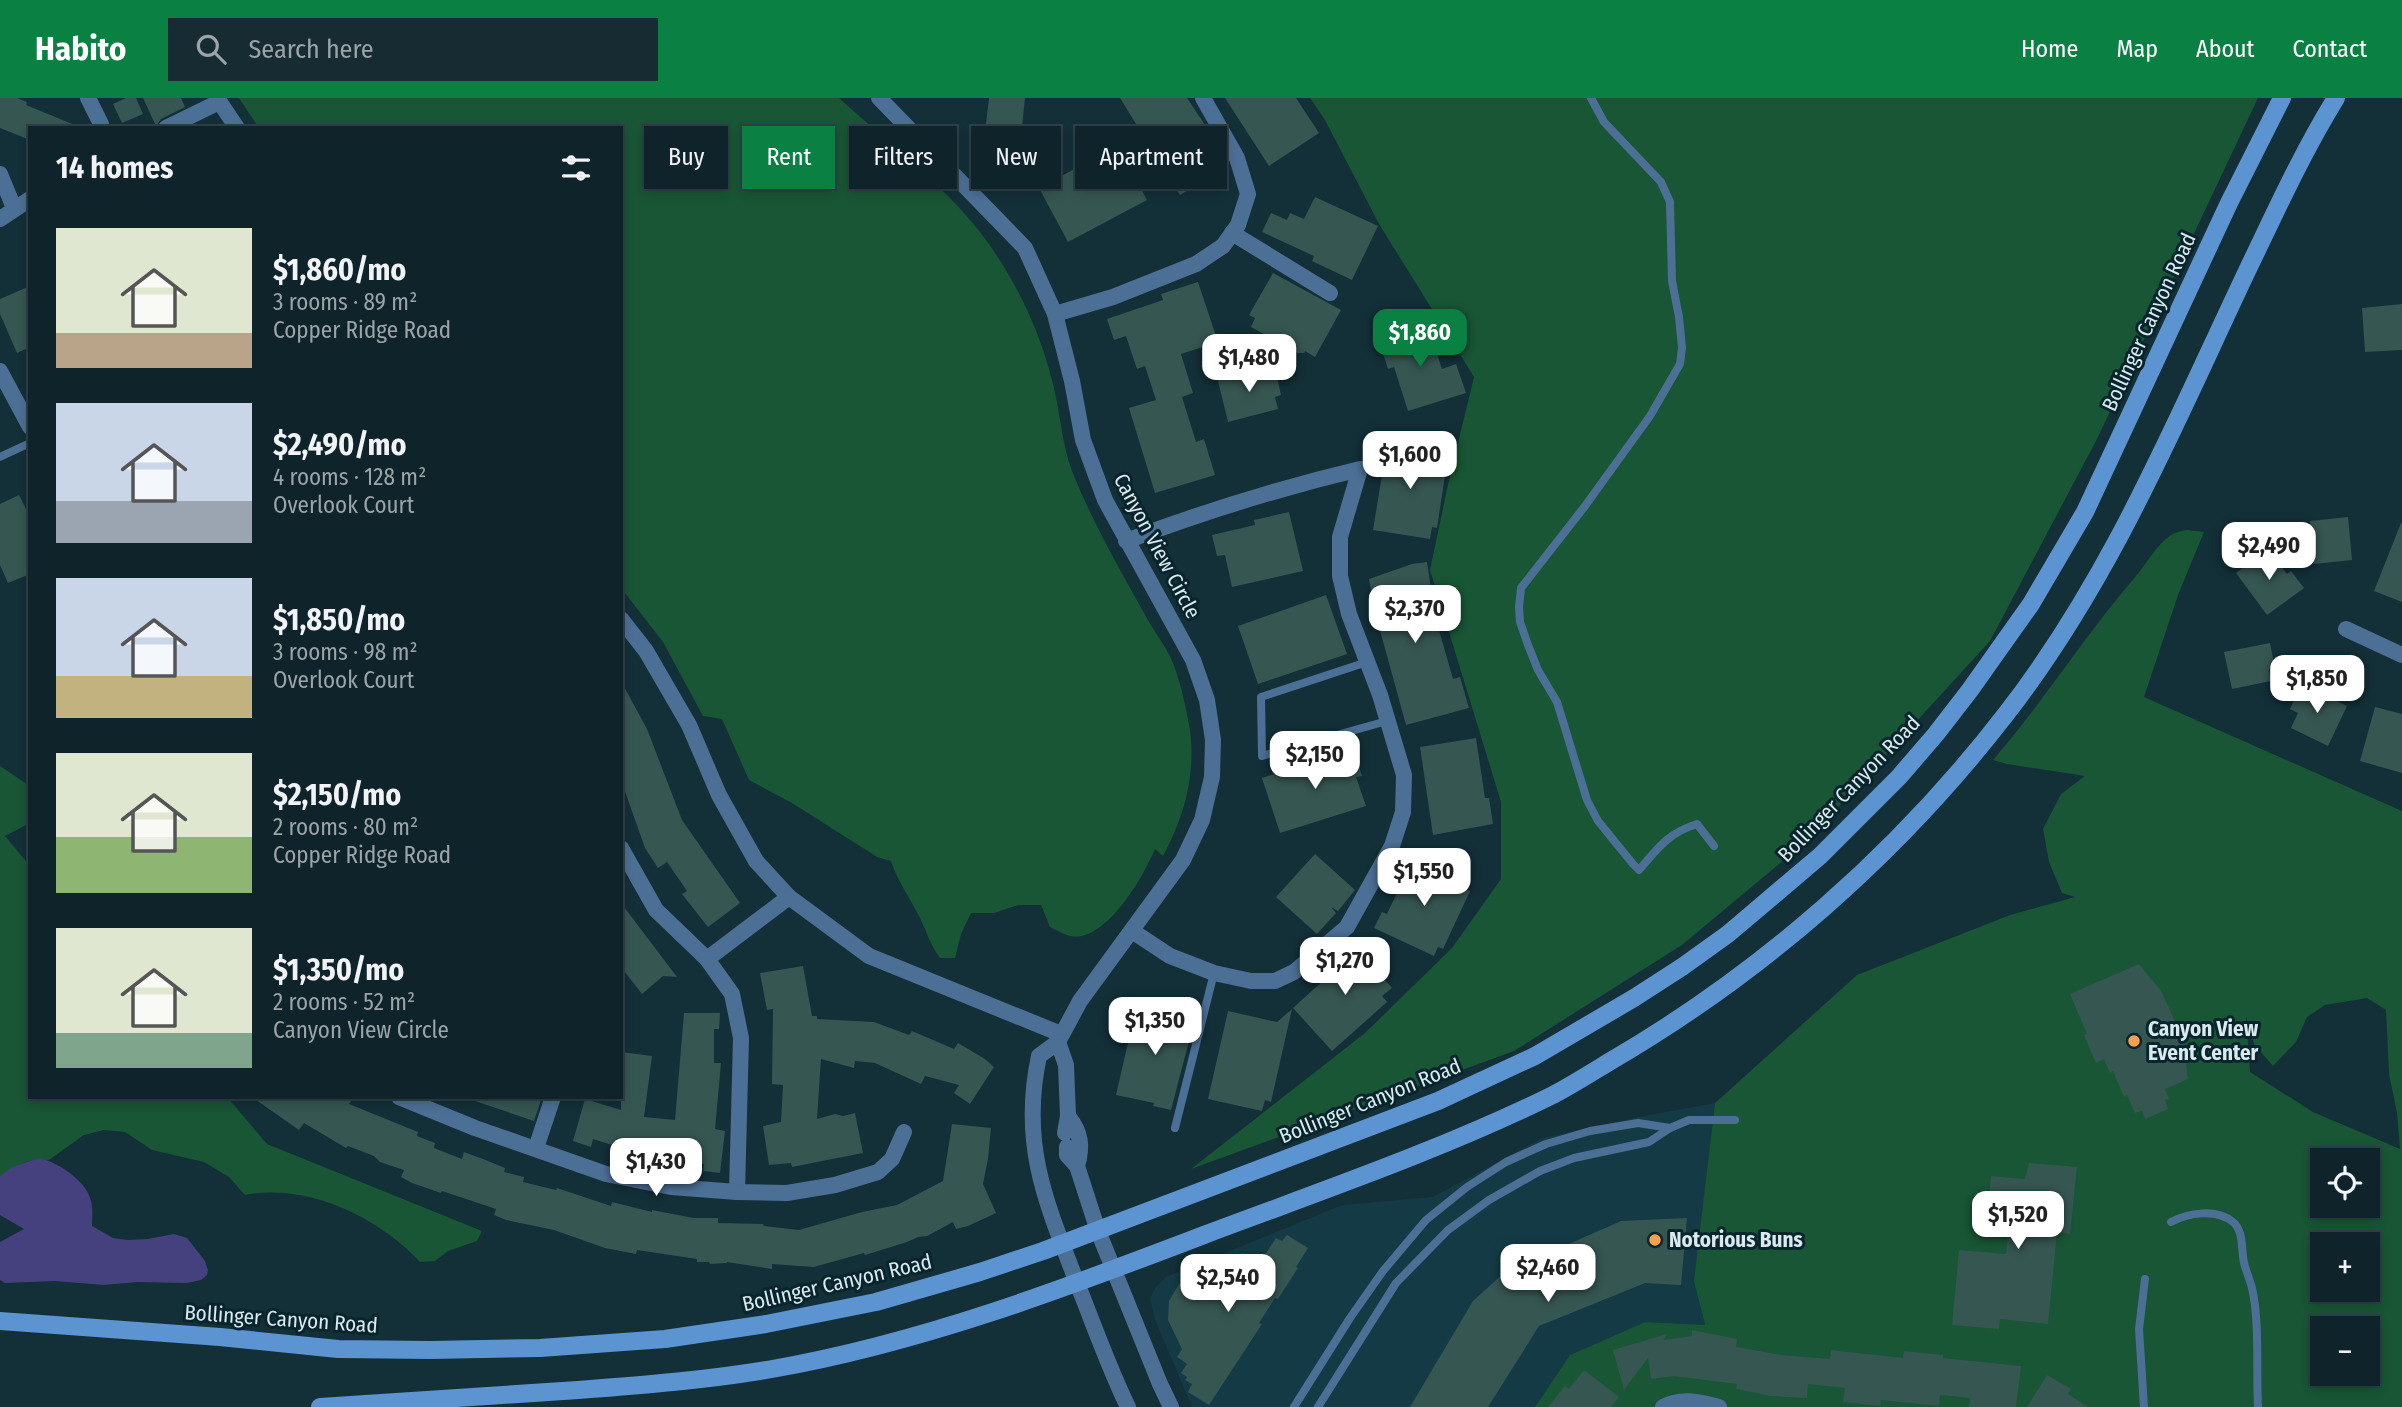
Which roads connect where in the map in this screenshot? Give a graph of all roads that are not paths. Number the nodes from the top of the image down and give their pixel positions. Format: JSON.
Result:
{"nodes":[{"id":1,"x":89,"y":98,"type":"edge"},
{"id":2,"x":879,"y":98,"type":"edge"},
{"id":3,"x":1203,"y":98,"type":"edge"},
{"id":4,"x":1591,"y":98,"type":"edge"},
{"id":5,"x":2282,"y":98,"type":"edge"},
{"id":6,"x":2336,"y":98,"type":"edge"},
{"id":7,"x":218,"y":100,"type":"edge"},
{"id":8,"x":101,"y":124,"type":"dead end"},
{"id":9,"x":170,"y":126,"type":"edge"},
{"id":10,"x":236,"y":126,"type":"edge"},
{"id":11,"x":0,"y":174,"type":"edge"},
{"id":12,"x":28,"y":199,"type":"edge"},
{"id":13,"x":14,"y":208,"type":"junction"},
{"id":14,"x":0,"y":219,"type":"edge"},
{"id":15,"x":1232,"y":233,"type":"junction"},
{"id":16,"x":1330,"y":293,"type":"dead end"},
{"id":17,"x":1055,"y":314,"type":"junction"},
{"id":18,"x":0,"y":371,"type":"edge"},
{"id":19,"x":28,"y":423,"type":"edge"},
{"id":20,"x":28,"y":444,"type":"edge"},
{"id":21,"x":0,"y":457,"type":"edge"},
{"id":22,"x":1126,"y":541,"type":"junction"},
{"id":23,"x":623,"y":622,"type":"edge"},
{"id":24,"x":2346,"y":629,"type":"dead end"},
{"id":25,"x":2402,"y":655,"type":"edge"},
{"id":26,"x":1367,"y":662,"type":"junction"},
{"id":27,"x":1387,"y":721,"type":"junction"},
{"id":28,"x":1714,"y":846,"type":"dead end"},
{"id":29,"x":623,"y":852,"type":"edge"},
{"id":30,"x":789,"y":897,"type":"junction"},
{"id":31,"x":1132,"y":931,"type":"junction"},
{"id":32,"x":707,"y":959,"type":"junction"},
{"id":33,"x":1214,"y":973,"type":"junction"},
{"id":34,"x":1060,"y":1038,"type":"junction"},
{"id":35,"x":404,"y":1099,"type":"edge"},
{"id":36,"x":552,"y":1099,"type":"edge"},
{"id":37,"x":1068,"y":1116,"type":"junction"},
{"id":38,"x":1735,"y":1120,"type":"dead end"},
{"id":39,"x":1175,"y":1128,"type":"dead end"},
{"id":40,"x":1670,"y":1128,"type":"junction"},
{"id":41,"x":904,"y":1132,"type":"dead end"},
{"id":42,"x":536,"y":1148,"type":"junction"},
{"id":43,"x":1077,"y":1166,"type":"junction"},
{"id":44,"x":737,"y":1192,"type":"junction"},
{"id":45,"x":2171,"y":1222,"type":"dead end"},
{"id":46,"x":1098,"y":1231,"type":"junction"},
{"id":47,"x":1063,"y":1244,"type":"junction"},
{"id":48,"x":1113,"y":1270,"type":"junction"},
{"id":49,"x":2146,"y":1279,"type":"dead end"},
{"id":50,"x":1077,"y":1282,"type":"junction"},
{"id":51,"x":0,"y":1321,"type":"edge"},
{"id":52,"x":320,"y":1407,"type":"edge"},
{"id":53,"x":1128,"y":1407,"type":"edge"},
{"id":54,"x":1171,"y":1407,"type":"edge"},
{"id":55,"x":1294,"y":1407,"type":"edge"},
{"id":56,"x":1318,"y":1407,"type":"edge"},
{"id":57,"x":1663,"y":1407,"type":"edge"},
{"id":58,"x":1719,"y":1407,"type":"edge"},
{"id":59,"x":2144,"y":1407,"type":"edge"},
{"id":60,"x":2258,"y":1407,"type":"edge"}],
"edges":[{"from":1,"to":8,"type":"street"},
{"from":2,"to":17,"type":"street","name":"Canyon View Circle"},
{"from":3,"to":15,"type":"street"},
{"from":4,"to":28,"type":"lane"},
{"from":5,"to":46,"type":"main road","name":"Bollinger Canyon Road"},
{"from":6,"to":48,"type":"main road"},
{"from":7,"to":9,"type":"street"},
{"from":7,"to":10,"type":"street"},
{"from":11,"to":13,"type":"street"},
{"from":12,"to":13,"type":"street"},
{"from":13,"to":14,"type":"street"},
{"from":15,"to":16,"type":"street"},
{"from":15,"to":17,"type":"street"},
{"from":17,"to":22,"type":"street","name":"Canyon View Circle"},
{"from":18,"to":19,"type":"street"},
{"from":20,"to":21,"type":"lane"},
{"from":22,"to":26,"type":"street"},
{"from":22,"to":31,"type":"street","name":"Canyon View Circle"},
{"from":23,"to":30,"type":"street"},
{"from":24,"to":25,"type":"street"},
{"from":26,"to":27,"type":"street"},
{"from":26,"to":27,"type":"lane"},
{"from":27,"to":33,"type":"street"},
{"from":29,"to":32,"type":"street"},
{"from":30,"to":32,"type":"street"},
{"from":30,"to":34,"type":"street"},
{"from":31,"to":33,"type":"street"},
{"from":31,"to":34,"type":"street","name":"Canyon View Circle"},
{"from":32,"to":44,"type":"street"},
{"from":33,"to":39,"type":"lane"},
{"from":34,"to":37,"type":"street"},
{"from":34,"to":47,"type":"street","name":"Canyon View Circle"},
{"from":35,"to":42,"type":"street"},
{"from":36,"to":42,"type":"street"},
{"from":37,"to":43,"type":"street"},
{"from":37,"to":43,"type":"street"},
{"from":38,"to":40,"type":"lane"},
{"from":40,"to":55,"type":"lane"},
{"from":40,"to":56,"type":"lane"},
{"from":41,"to":44,"type":"street"},
{"from":42,"to":44,"type":"street"},
{"from":43,"to":46,"type":"street"},
{"from":45,"to":60,"type":"lane"},
{"from":46,"to":47,"type":"main road","name":"Bollinger Canyon Road"},
{"from":46,"to":48,"type":"street"},
{"from":47,"to":50,"type":"street","name":"Canyon View Circle"},
{"from":47,"to":51,"type":"main road","name":"Bollinger Canyon Road"},
{"from":48,"to":50,"type":"main road"},
{"from":48,"to":54,"type":"street"},
{"from":49,"to":59,"type":"lane"},
{"from":50,"to":52,"type":"main road"},
{"from":50,"to":53,"type":"street","name":"Canyon View Circle"},
{"from":57,"to":58,"type":"street"}]}
